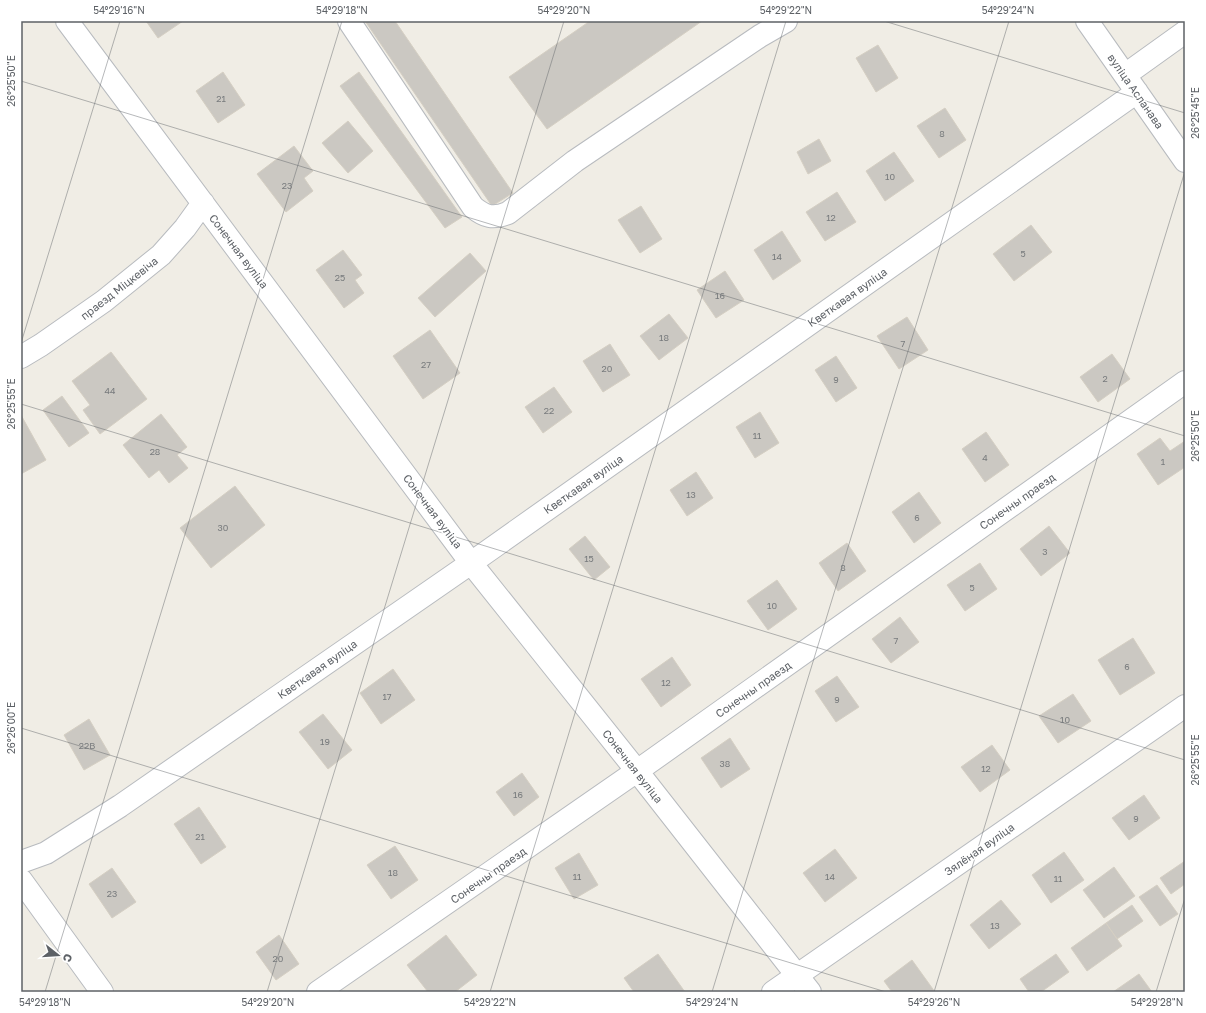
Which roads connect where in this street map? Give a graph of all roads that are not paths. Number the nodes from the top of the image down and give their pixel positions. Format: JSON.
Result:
{"nodes":[{"id":1,"x":67,"y":21,"type":"edge"},
{"id":2,"x":349,"y":21,"type":"edge"},
{"id":3,"x":786,"y":21,"type":"edge"},
{"id":4,"x":1087,"y":21,"type":"edge"},
{"id":5,"x":1185,"y":32,"type":"edge"},
{"id":6,"x":1131,"y":83,"type":"junction"},
{"id":7,"x":1185,"y":161,"type":"edge"},
{"id":8,"x":203,"y":203,"type":"junction"},
{"id":9,"x":21,"y":357,"type":"edge"},
{"id":10,"x":1185,"y":382,"type":"edge"},
{"id":11,"x":471,"y":563,"type":"junction"},
{"id":12,"x":1185,"y":706,"type":"edge"},
{"id":13,"x":637,"y":771,"type":"junction"},
{"id":14,"x":21,"y":862,"type":"edge"},
{"id":15,"x":21,"y":880,"type":"edge"},
{"id":16,"x":798,"y":975,"type":"junction"},
{"id":17,"x":102,"y":992,"type":"edge"},
{"id":18,"x":318,"y":992,"type":"edge"},
{"id":19,"x":773,"y":992,"type":"edge"},
{"id":20,"x":810,"y":992,"type":"edge"}],
"edges":[{"from":1,"to":8,"type":"street","name":"Сонечная вуліца"},
{"from":2,"to":3,"type":"street"},
{"from":4,"to":6,"type":"street","name":"вуліца Асланава"},
{"from":5,"to":6,"type":"street","name":"Кветкавая вуліца"},
{"from":6,"to":7,"type":"street","name":"вуліца Асланава"},
{"from":6,"to":11,"type":"street","name":"Кветкавая вуліца"},
{"from":8,"to":9,"type":"street","name":"праезд Міцкевіча"},
{"from":8,"to":11,"type":"street","name":"Сонечная вуліца"},
{"from":10,"to":13,"type":"street","name":"Сонечны праезд"},
{"from":11,"to":13,"type":"street","name":"Сонечная вуліца"},
{"from":11,"to":14,"type":"street","name":"Кветкавая вуліца"},
{"from":12,"to":16,"type":"street","name":"Зялёная вуліца"},
{"from":13,"to":16,"type":"street","name":"Сонечная вуліца"},
{"from":13,"to":18,"type":"street","name":"Сонечны праезд"},
{"from":15,"to":17,"type":"street"},
{"from":16,"to":19,"type":"street","name":"Зялёная вуліца"},
{"from":16,"to":20,"type":"street","name":"Сонечная вуліца"}]}
